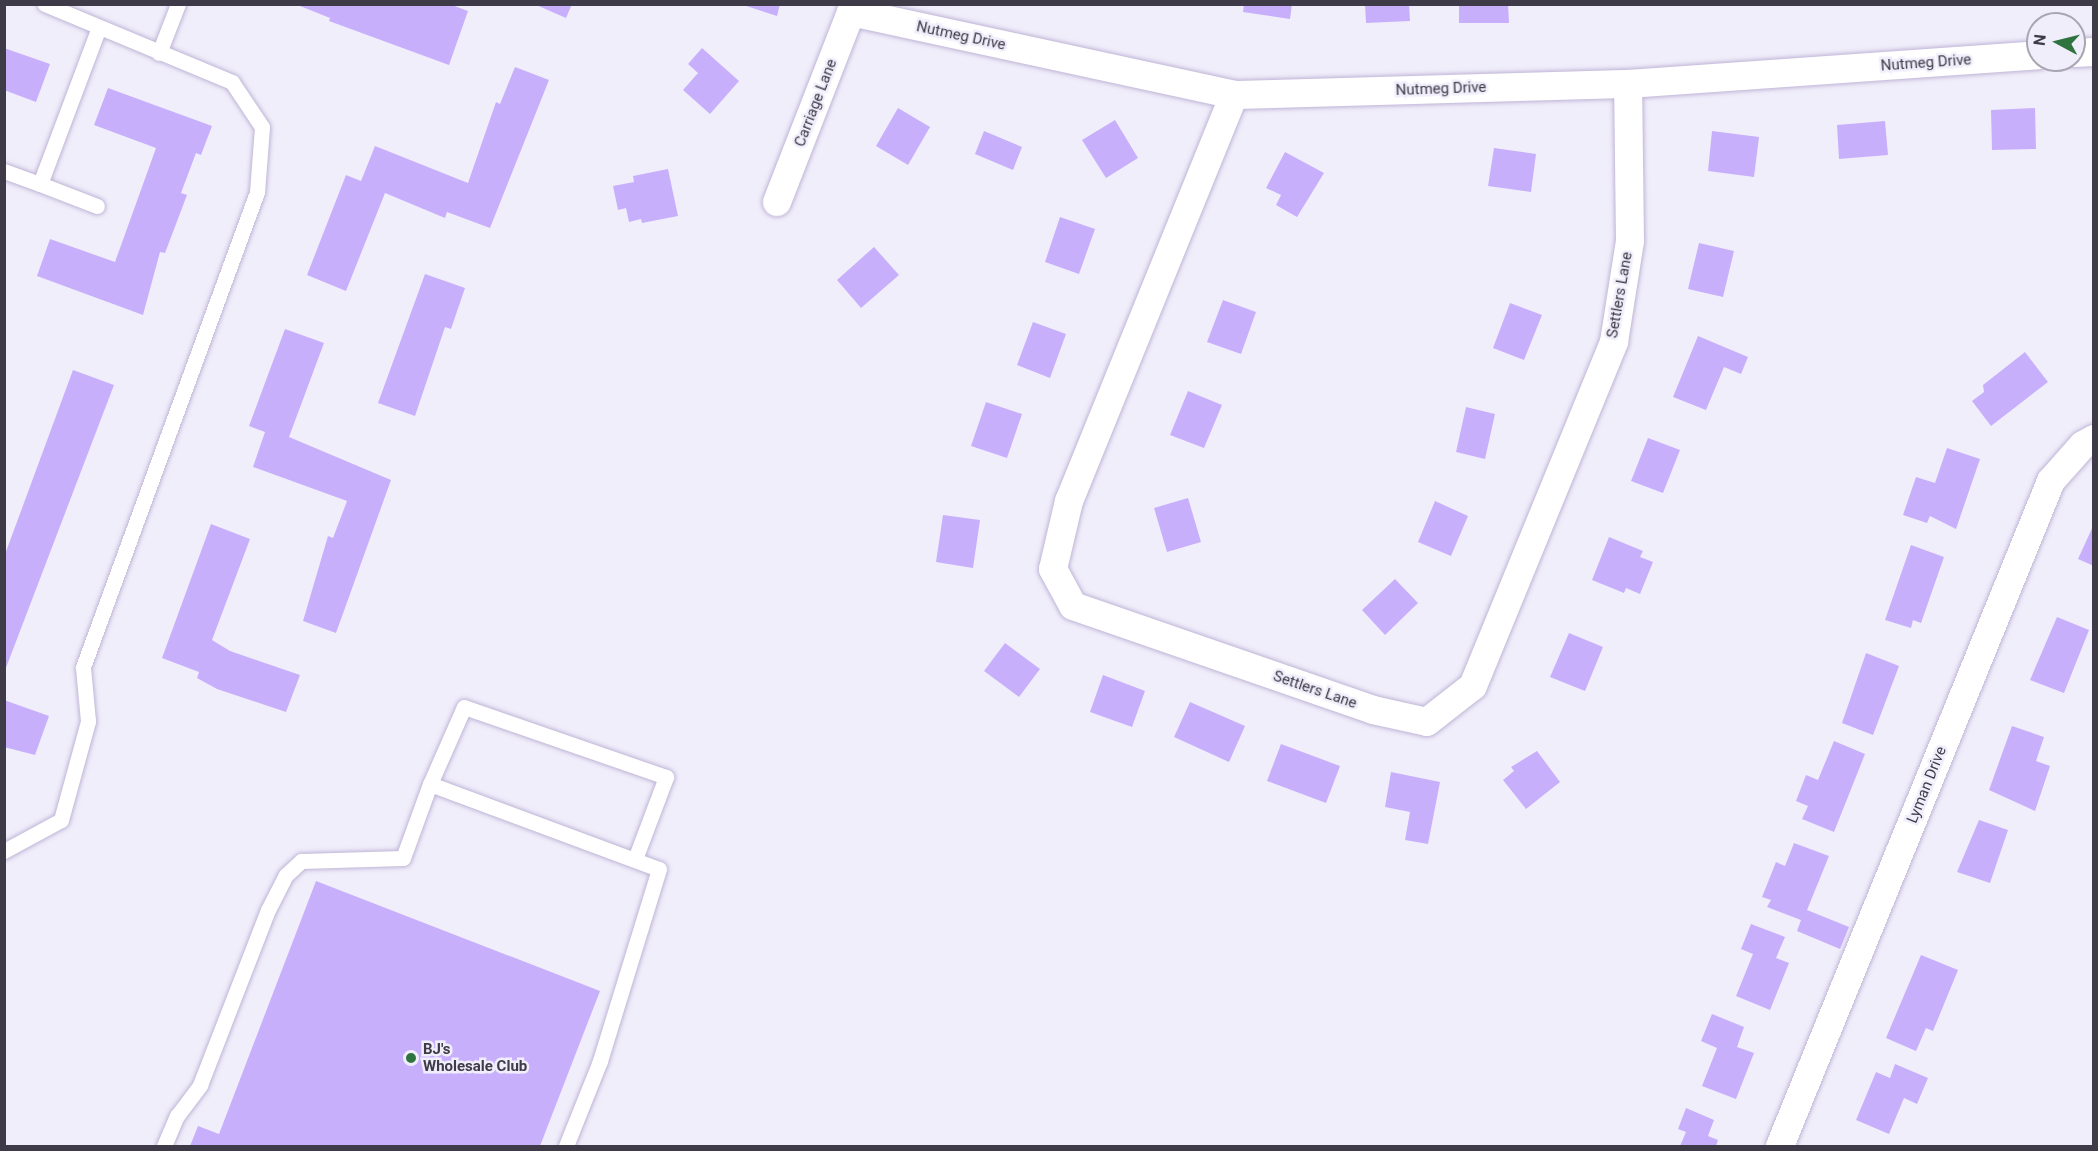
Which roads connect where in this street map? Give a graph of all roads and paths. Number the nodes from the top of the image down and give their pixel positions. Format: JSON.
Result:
{"nodes":[{"id":1,"x":45,"y":4,"type":"edge"},
{"id":2,"x":178,"y":4,"type":"edge"},
{"id":3,"x":853,"y":8,"type":"edge"},
{"id":4,"x":98,"y":30,"type":"junction"},
{"id":5,"x":159,"y":53,"type":"junction"},
{"id":6,"x":2026,"y":56,"type":"edge"},
{"id":7,"x":1628,"y":84,"type":"junction"},
{"id":8,"x":1234,"y":95,"type":"junction"},
{"id":9,"x":4,"y":171,"type":"edge"},
{"id":10,"x":40,"y":184,"type":"junction"},
{"id":11,"x":777,"y":202,"type":"dead end"},
{"id":12,"x":97,"y":206,"type":"dead end"},
{"id":13,"x":2094,"y":439,"type":"edge"},
{"id":14,"x":430,"y":784,"type":"junction"},
{"id":15,"x":4,"y":851,"type":"edge"},
{"id":16,"x":635,"y":860,"type":"junction"},
{"id":17,"x":164,"y":1146,"type":"edge"},
{"id":18,"x":566,"y":1146,"type":"edge"},
{"id":19,"x":1780,"y":1146,"type":"edge"}],
"edges":[{"from":1,"to":4,"type":"lane"},
{"from":2,"to":5,"type":"lane"},
{"from":3,"to":8,"type":"street","name":"Nutmeg Drive"},
{"from":3,"to":11,"type":"street","name":"Carriage Lane"},
{"from":4,"to":5,"type":"lane"},
{"from":4,"to":10,"type":"lane"},
{"from":5,"to":15,"type":"lane"},
{"from":6,"to":7,"type":"street","name":"Nutmeg Drive"},
{"from":7,"to":8,"type":"street","name":"Nutmeg Drive"},
{"from":7,"to":8,"type":"street","name":"Settlers Lane"},
{"from":9,"to":10,"type":"lane"},
{"from":10,"to":12,"type":"lane"},
{"from":13,"to":19,"type":"street","name":"Lyman Drive"},
{"from":14,"to":16,"type":"lane"},
{"from":14,"to":16,"type":"lane"},
{"from":14,"to":17,"type":"lane"},
{"from":16,"to":18,"type":"lane"}]}
